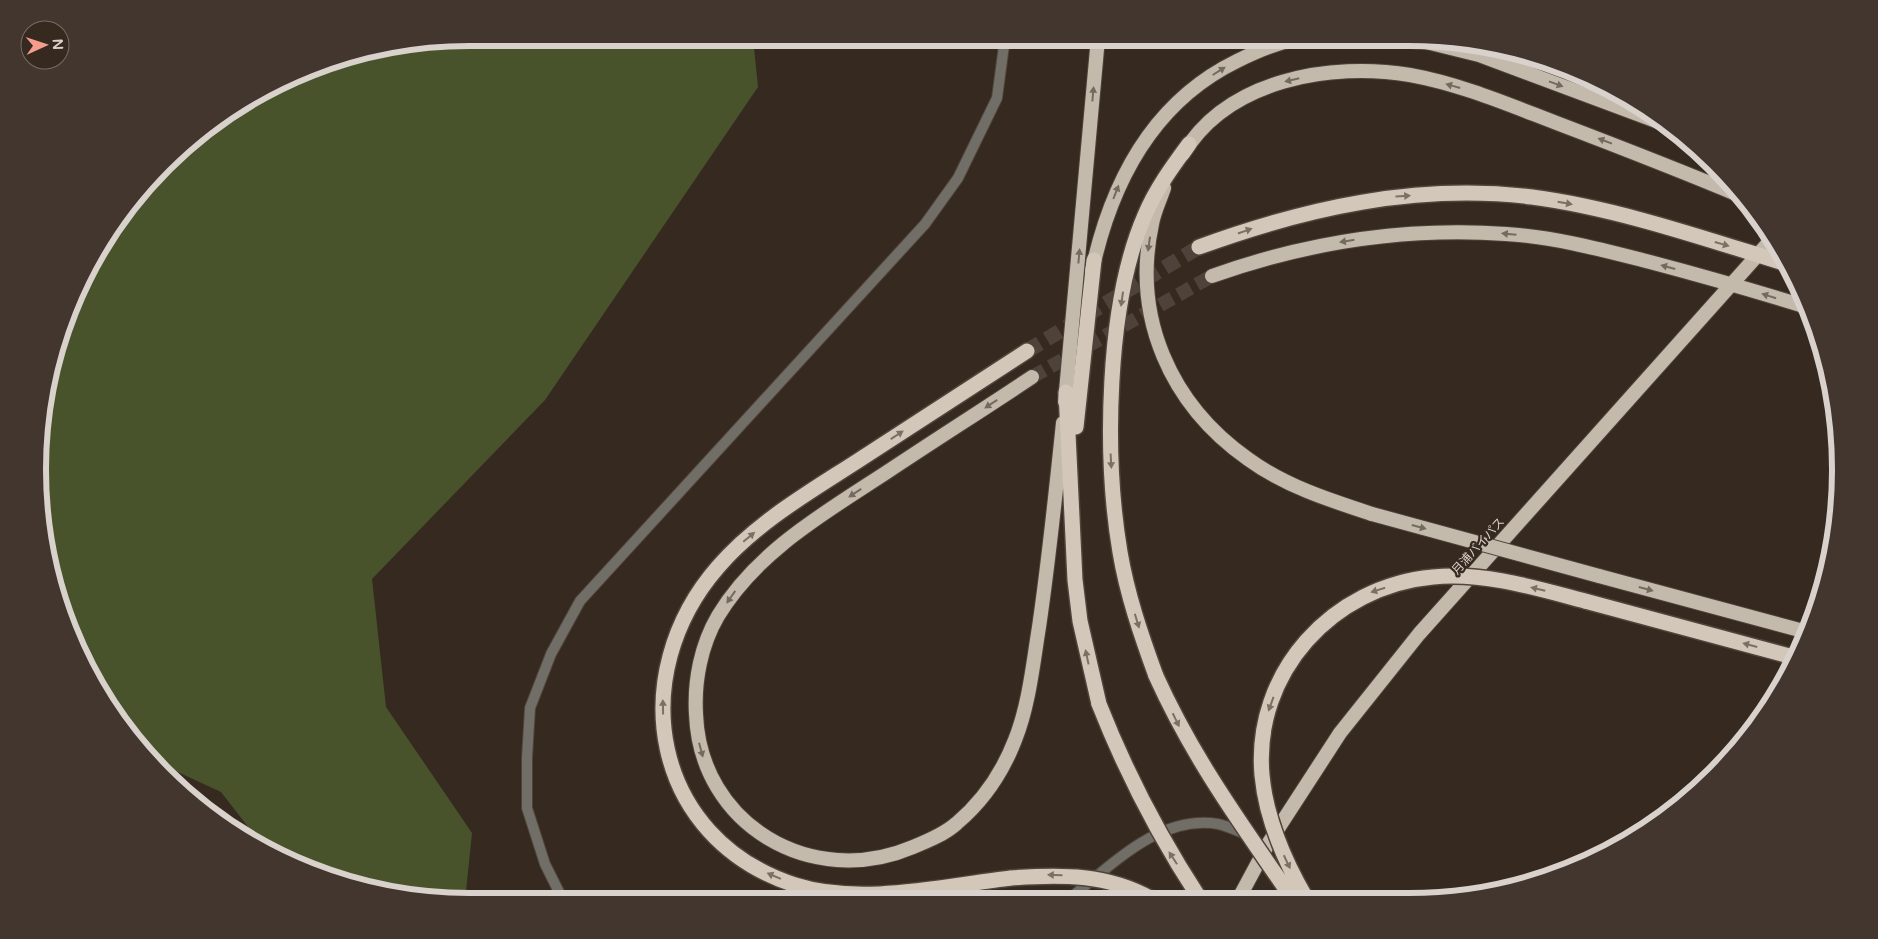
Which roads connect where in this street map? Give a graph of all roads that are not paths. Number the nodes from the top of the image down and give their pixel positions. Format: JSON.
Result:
{"nodes":[{"id":1,"x":1004,"y":46,"type":"edge"},
{"id":2,"x":1097,"y":46,"type":"edge"},
{"id":3,"x":1272,"y":46,"type":"edge"},
{"id":4,"x":1455,"y":49,"type":"edge"},
{"id":5,"x":1640,"y":115,"type":"edge"},
{"id":6,"x":1189,"y":144,"type":"junction"},
{"id":7,"x":1651,"y":159,"type":"junction"},
{"id":8,"x":1717,"y":179,"type":"edge"},
{"id":9,"x":1727,"y":190,"type":"edge"},
{"id":10,"x":1767,"y":245,"type":"edge"},
{"id":11,"x":1199,"y":247,"type":"tunnel mouth"},
{"id":12,"x":1758,"y":255,"type":"junction"},
{"id":13,"x":1094,"y":260,"type":"junction"},
{"id":14,"x":1776,"y":261,"type":"edge"},
{"id":15,"x":1212,"y":276,"type":"tunnel mouth"},
{"id":16,"x":1732,"y":284,"type":"junction"},
{"id":17,"x":1798,"y":304,"type":"edge"},
{"id":18,"x":1027,"y":351,"type":"tunnel mouth"},
{"id":19,"x":1032,"y":377,"type":"tunnel mouth"},
{"id":20,"x":1066,"y":392,"type":"junction"},
{"id":21,"x":1072,"y":533,"type":"junction"},
{"id":22,"x":1800,"y":630,"type":"edge"},
{"id":23,"x":1789,"y":656,"type":"edge"},
{"id":24,"x":1268,"y":844,"type":"junction"},
{"id":25,"x":560,"y":893,"type":"edge"},
{"id":26,"x":841,"y":893,"type":"edge"},
{"id":27,"x":874,"y":893,"type":"edge"},
{"id":28,"x":1077,"y":893,"type":"edge"},
{"id":29,"x":1138,"y":893,"type":"edge"},
{"id":30,"x":1197,"y":893,"type":"edge"},
{"id":31,"x":1242,"y":893,"type":"edge"},
{"id":32,"x":1289,"y":893,"type":"edge"},
{"id":33,"x":1303,"y":893,"type":"edge"}],
"edges":[{"from":1,"to":25,"type":"street"},
{"from":20,"to":2,"type":"highway","one_way":true},
{"from":13,"to":3,"type":"highway","one_way":true},
{"from":4,"to":5,"type":"highway","one_way":true},
{"from":7,"to":6,"type":"highway","one_way":true},
{"from":6,"to":22,"type":"highway","one_way":true,"bridge":true},
{"from":6,"to":32,"type":"highway","one_way":true,"bridge":true},
{"from":7,"to":8,"type":"highway"},
{"from":7,"to":9,"type":"highway"},
{"from":10,"to":12,"type":"highway","name":"月浦バイパス"},
{"from":11,"to":12,"type":"highway","one_way":true},
{"from":12,"to":14,"type":"highway"},
{"from":12,"to":16,"type":"highway","name":"月浦バイパス"},
{"from":13,"to":20,"type":"highway"},
{"from":13,"to":21,"type":"highway"},
{"from":16,"to":15,"type":"highway","one_way":true},
{"from":17,"to":16,"type":"highway","one_way":true},
{"from":16,"to":24,"type":"highway","name":"月浦バイパス"},
{"from":26,"to":18,"type":"highway","one_way":true,"bridge":true},
{"from":19,"to":20,"type":"highway","one_way":true},
{"from":20,"to":21,"type":"highway"},
{"from":30,"to":21,"type":"highway","one_way":true,"bridge":true},
{"from":23,"to":33,"type":"highway","one_way":true,"bridge":true},
{"from":24,"to":28,"type":"street"},
{"from":24,"to":31,"type":"highway","name":"月浦バイパス"},
{"from":29,"to":27,"type":"highway","one_way":true,"bridge":true}]}
